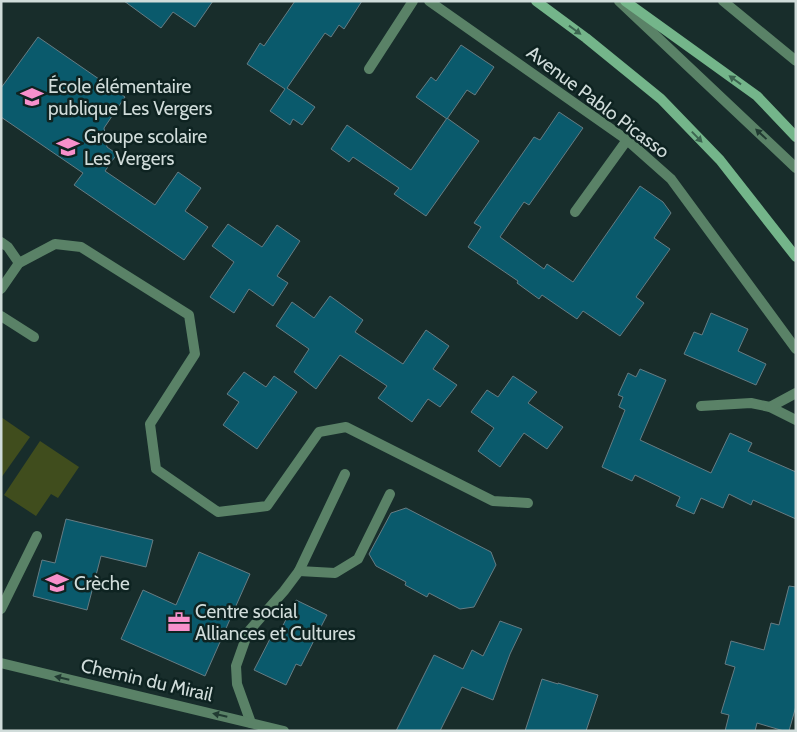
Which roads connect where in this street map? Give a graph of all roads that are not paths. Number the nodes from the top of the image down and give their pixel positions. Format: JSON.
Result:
{"nodes":[{"id":1,"x":413,"y":1,"type":"edge"},
{"id":2,"x":429,"y":1,"type":"edge"},
{"id":3,"x":536,"y":1,"type":"edge"},
{"id":4,"x":620,"y":1,"type":"edge"},
{"id":5,"x":625,"y":1,"type":"edge"},
{"id":6,"x":723,"y":1,"type":"edge"},
{"id":7,"x":796,"y":61,"type":"edge"},
{"id":8,"x":369,"y":70,"type":"dead end"},
{"id":9,"x":796,"y":137,"type":"edge"},
{"id":10,"x":627,"y":140,"type":"junction"},
{"id":11,"x":796,"y":168,"type":"edge"},
{"id":12,"x":575,"y":212,"type":"dead end"},
{"id":13,"x":1,"y":242,"type":"edge"},
{"id":14,"x":796,"y":257,"type":"edge"},
{"id":15,"x":19,"y":263,"type":"junction"},
{"id":16,"x":1,"y":289,"type":"edge"},
{"id":17,"x":1,"y":316,"type":"edge"},
{"id":18,"x":34,"y":337,"type":"dead end"},
{"id":19,"x":796,"y":350,"type":"edge"},
{"id":20,"x":796,"y":393,"type":"edge"},
{"id":21,"x":702,"y":406,"type":"dead end"},
{"id":22,"x":770,"y":407,"type":"junction"},
{"id":23,"x":796,"y":420,"type":"edge"},
{"id":24,"x":345,"y":474,"type":"dead end"},
{"id":25,"x":390,"y":494,"type":"dead end"},
{"id":26,"x":528,"y":503,"type":"dead end"},
{"id":27,"x":37,"y":536,"type":"dead end"},
{"id":28,"x":299,"y":571,"type":"junction"},
{"id":29,"x":1,"y":609,"type":"edge"},
{"id":30,"x":1,"y":663,"type":"edge"},
{"id":31,"x":251,"y":723,"type":"junction"},
{"id":32,"x":284,"y":731,"type":"edge"}],
"edges":[{"from":1,"to":8,"type":"street"},
{"from":2,"to":10,"type":"street","name":"Avenue Pablo Picasso"},
{"from":3,"to":14,"type":"main road","one_way":true},
{"from":11,"to":4,"type":"street","one_way":true},
{"from":9,"to":5,"type":"main road","one_way":true},
{"from":6,"to":7,"type":"street"},
{"from":10,"to":12,"type":"street"},
{"from":10,"to":19,"type":"street","name":"Avenue Pablo Picasso"},
{"from":13,"to":15,"type":"street"},
{"from":15,"to":16,"type":"street"},
{"from":15,"to":26,"type":"street"},
{"from":17,"to":18,"type":"street"},
{"from":20,"to":22,"type":"street"},
{"from":21,"to":22,"type":"street"},
{"from":22,"to":23,"type":"street"},
{"from":24,"to":28,"type":"street"},
{"from":25,"to":28,"type":"street"},
{"from":27,"to":29,"type":"street"},
{"from":28,"to":31,"type":"street"},
{"from":31,"to":30,"type":"street","name":"Chemin du Mirail","one_way":true},
{"from":31,"to":32,"type":"street","name":"Chemin du Mirail"}]}
